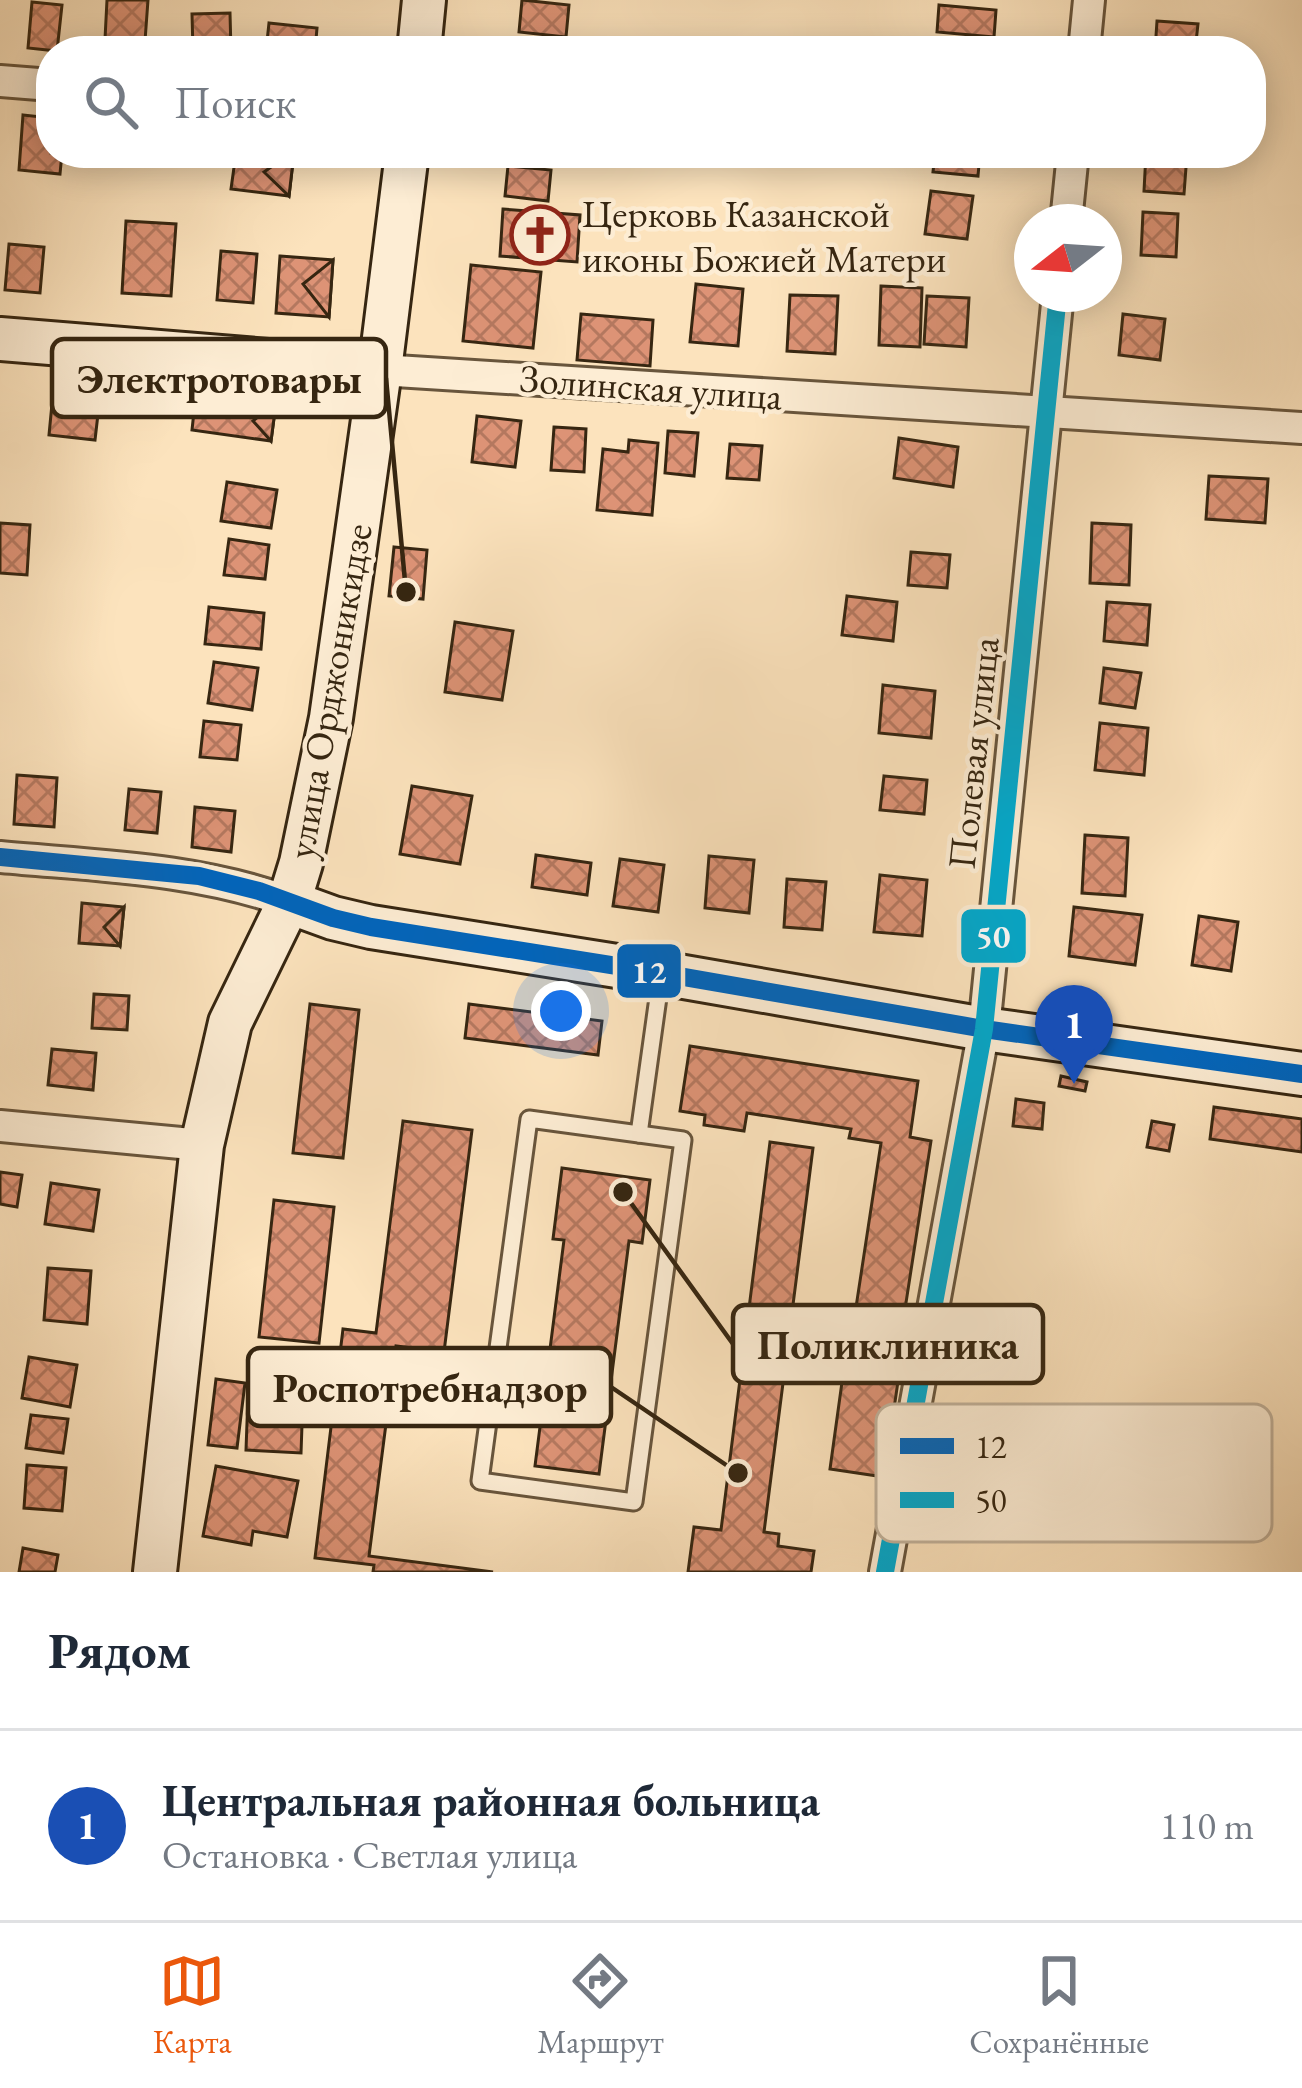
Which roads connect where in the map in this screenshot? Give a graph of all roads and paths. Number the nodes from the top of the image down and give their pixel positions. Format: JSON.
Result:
{"nodes":[{"id":1,"x":424,"y":0,"type":"edge"},
{"id":2,"x":1089,"y":0,"type":"edge"},
{"id":3,"x":420,"y":36,"type":"edge"},
{"id":4,"x":1085,"y":36,"type":"edge"},
{"id":5,"x":0,"y":81,"type":"edge"},
{"id":6,"x":36,"y":84,"type":"edge"},
{"id":7,"x":405,"y":168,"type":"edge"},
{"id":8,"x":1071,"y":168,"type":"edge"},
{"id":9,"x":1068,"y":204,"type":"edge"},
{"id":10,"x":1056,"y":312,"type":"edge"},
{"id":11,"x":0,"y":339,"type":"edge"},
{"id":12,"x":380,"y":370,"type":"junction"},
{"id":13,"x":1046,"y":413,"type":"junction"},
{"id":14,"x":1302,"y":428,"type":"edge"},
{"id":15,"x":0,"y":857,"type":"edge"},
{"id":16,"x":289,"y":902,"type":"junction"},
{"id":17,"x":661,"y":973,"type":"junction"},
{"id":18,"x":984,"y":1029,"type":"junction"},
{"id":19,"x":1302,"y":1073,"type":"edge"},
{"id":20,"x":0,"y":1126,"type":"edge"},
{"id":21,"x":639,"y":1133,"type":"junction"},
{"id":22,"x":202,"y":1145,"type":"junction"},
{"id":23,"x":916,"y":1404,"type":"edge"},
{"id":24,"x":890,"y":1542,"type":"edge"},
{"id":25,"x":155,"y":1572,"type":"edge"},
{"id":26,"x":885,"y":1572,"type":"edge"}],
"edges":[{"from":1,"to":3,"type":"main road"},
{"from":2,"to":4,"type":"street"},
{"from":5,"to":6,"type":"street"},
{"from":7,"to":12,"type":"main road","name":"улица Орджоникидзе"},
{"from":8,"to":9,"type":"street"},
{"from":10,"to":13,"type":"street","name":"Полевая улица"},
{"from":11,"to":12,"type":"main road","name":"Золинская улица"},
{"from":12,"to":13,"type":"street","name":"Золинская улица"},
{"from":12,"to":16,"type":"main road","name":"улица Орджоникидзе"},
{"from":13,"to":14,"type":"street","name":"Золинская улица"},
{"from":13,"to":18,"type":"street","name":"Полевая улица"},
{"from":15,"to":16,"type":"street"},
{"from":16,"to":17,"type":"main road"},
{"from":16,"to":22,"type":"main road","name":"улица Орджоникидзе"},
{"from":17,"to":18,"type":"main road"},
{"from":17,"to":21,"type":"lane"},
{"from":18,"to":19,"type":"main road"},
{"from":18,"to":23,"type":"street","name":"Полевая улица"},
{"from":20,"to":22,"type":"street"},
{"from":21,"to":21,"type":"lane"},
{"from":22,"to":25,"type":"main road","name":"улица Орджоникидзе"},
{"from":24,"to":26,"type":"street","name":"Полевая улица"}]}
